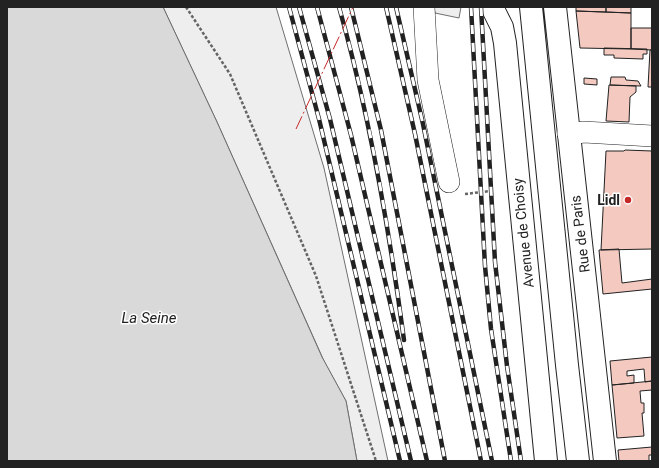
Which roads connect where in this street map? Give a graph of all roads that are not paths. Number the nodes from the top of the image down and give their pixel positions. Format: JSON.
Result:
{"nodes":[{"id":1,"x":424,"y":7,"type":"edge"},
{"id":2,"x":492,"y":7,"type":"edge"},
{"id":3,"x":531,"y":7,"type":"edge"},
{"id":4,"x":555,"y":7,"type":"edge"},
{"id":5,"x":568,"y":134,"type":"junction"},
{"id":6,"x":652,"y":136,"type":"edge"},
{"id":7,"x":449,"y":182,"type":"dead end"},
{"id":8,"x":546,"y":461,"type":"edge"},
{"id":9,"x":578,"y":461,"type":"edge"},
{"id":10,"x":605,"y":461,"type":"edge"}],
"edges":[{"from":1,"to":7,"type":"street"},
{"from":2,"to":8,"type":"main road","name":"Avenue de Choisy"},
{"from":3,"to":9,"type":"main road","name":"Rue de Paris"},
{"from":4,"to":5,"type":"main road","name":"Rue de Paris"},
{"from":5,"to":6,"type":"street"},
{"from":5,"to":10,"type":"main road","name":"Rue de Paris"}]}
